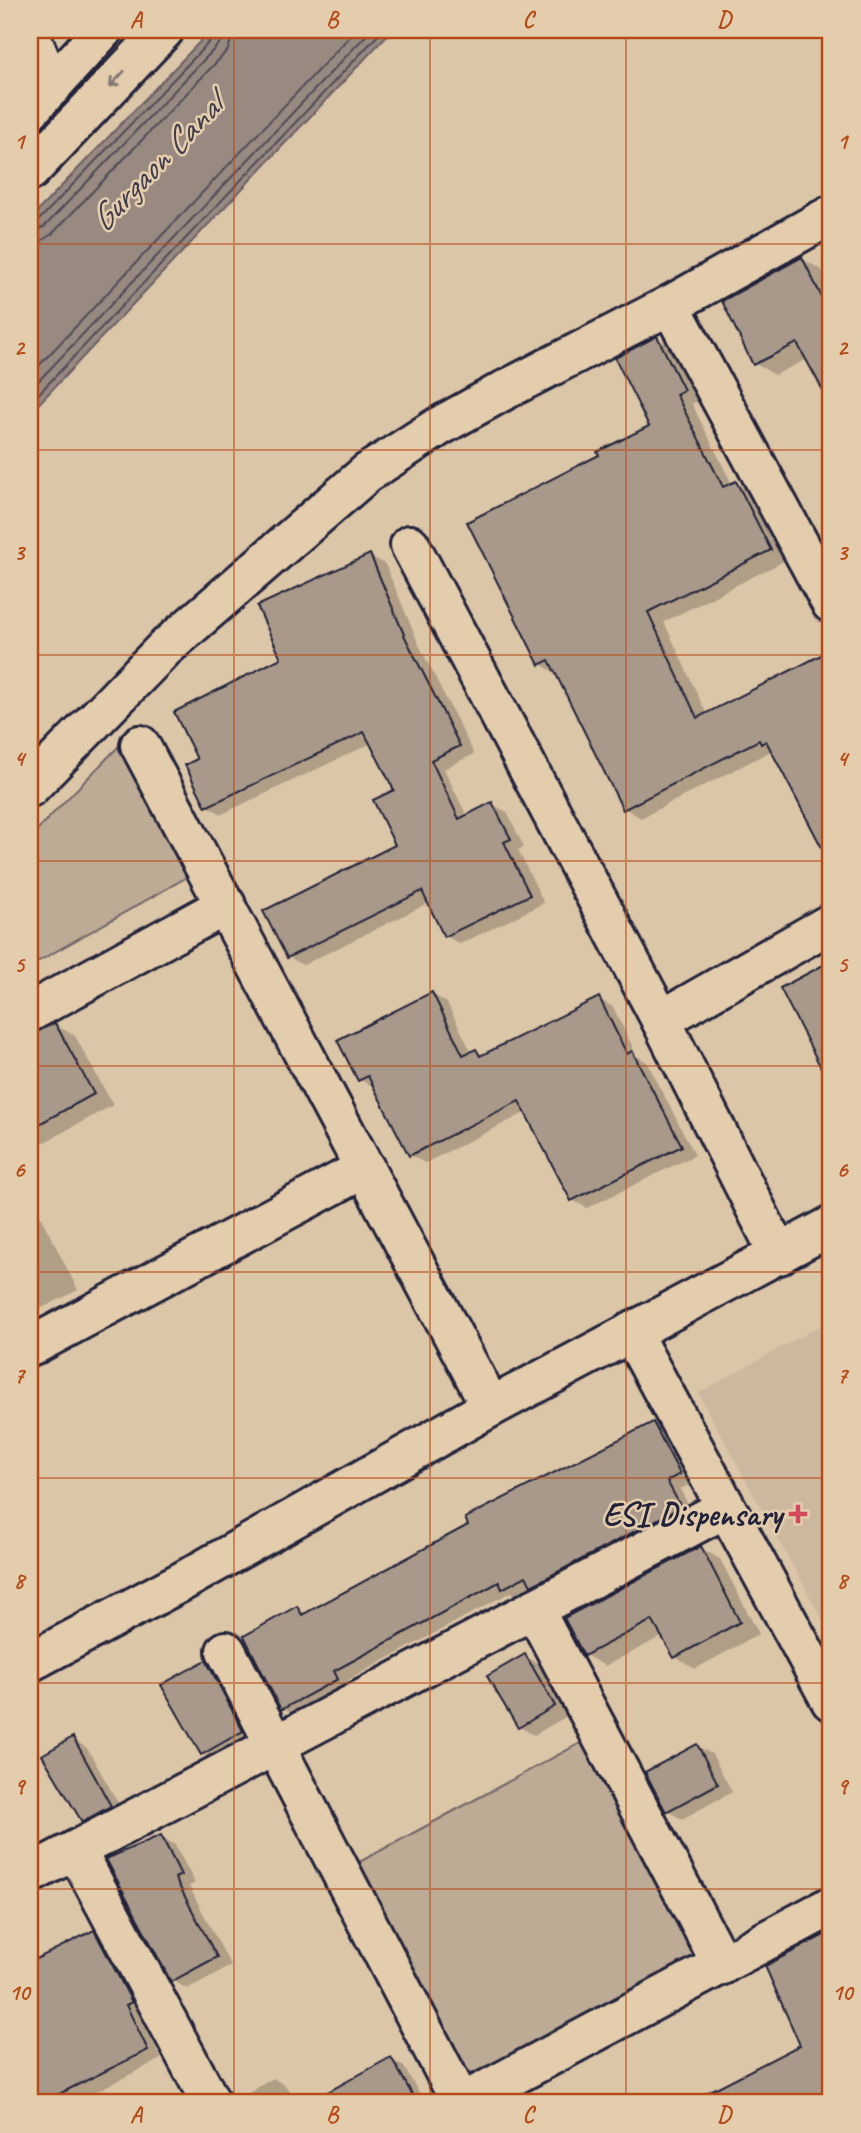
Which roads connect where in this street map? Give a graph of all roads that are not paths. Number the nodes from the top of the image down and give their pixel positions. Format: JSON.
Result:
{"nodes":[{"id":1,"x":103,"y":30,"type":"edge"},
{"id":2,"x":164,"y":30,"type":"edge"},
{"id":3,"x":30,"y":35,"type":"edge"},
{"id":4,"x":41,"y":98,"type":"edge"},
{"id":5,"x":30,"y":171,"type":"edge"},
{"id":6,"x":831,"y":215,"type":"edge"},
{"id":7,"x":670,"y":304,"type":"junction"},
{"id":8,"x":410,"y":545,"type":"dead end"},
{"id":9,"x":818,"y":549,"type":"edge"},
{"id":10,"x":831,"y":603,"type":"edge"},
{"id":11,"x":139,"y":745,"type":"dead end"},
{"id":12,"x":30,"y":786,"type":"edge"},
{"id":13,"x":226,"y":905,"type":"junction"},
{"id":14,"x":831,"y":923,"type":"edge"},
{"id":15,"x":30,"y":1012,"type":"edge"},
{"id":16,"x":661,"y":1020,"type":"junction"},
{"id":17,"x":365,"y":1168,"type":"junction"},
{"id":18,"x":831,"y":1226,"type":"edge"},
{"id":19,"x":779,"y":1255,"type":"junction"},
{"id":20,"x":631,"y":1332,"type":"junction"},
{"id":21,"x":30,"y":1347,"type":"edge"},
{"id":22,"x":491,"y":1407,"type":"junction"},
{"id":23,"x":726,"y":1508,"type":"junction"},
{"id":24,"x":534,"y":1609,"type":"junction"},
{"id":25,"x":226,"y":1651,"type":"dead end"},
{"id":26,"x":30,"y":1662,"type":"edge"},
{"id":27,"x":831,"y":1701,"type":"edge"},
{"id":28,"x":274,"y":1745,"type":"junction"},
{"id":29,"x":76,"y":1850,"type":"junction"},
{"id":30,"x":30,"y":1874,"type":"edge"},
{"id":31,"x":831,"y":1906,"type":"edge"},
{"id":32,"x":722,"y":1965,"type":"junction"},
{"id":33,"x":211,"y":2103,"type":"edge"},
{"id":34,"x":461,"y":2103,"type":"edge"}],
"edges":[{"from":1,"to":4,"type":"street"},
{"from":2,"to":5,"type":"street","one_way":true},
{"from":3,"to":4,"type":"street"},
{"from":6,"to":7,"type":"street"},
{"from":7,"to":9,"type":"street"},
{"from":7,"to":12,"type":"street"},
{"from":8,"to":16,"type":"street"},
{"from":9,"to":10,"type":"street"},
{"from":11,"to":13,"type":"street"},
{"from":13,"to":15,"type":"street"},
{"from":13,"to":17,"type":"street"},
{"from":14,"to":16,"type":"street"},
{"from":16,"to":19,"type":"street"},
{"from":17,"to":21,"type":"street"},
{"from":17,"to":22,"type":"street"},
{"from":18,"to":19,"type":"street"},
{"from":19,"to":20,"type":"street"},
{"from":20,"to":22,"type":"street"},
{"from":20,"to":23,"type":"street"},
{"from":22,"to":26,"type":"street"},
{"from":23,"to":24,"type":"street"},
{"from":23,"to":27,"type":"street"},
{"from":24,"to":28,"type":"street"},
{"from":24,"to":32,"type":"street"},
{"from":25,"to":28,"type":"street"},
{"from":28,"to":29,"type":"street"},
{"from":28,"to":34,"type":"street"},
{"from":29,"to":30,"type":"street"},
{"from":29,"to":33,"type":"street"},
{"from":31,"to":32,"type":"street"},
{"from":32,"to":34,"type":"street"}]}
